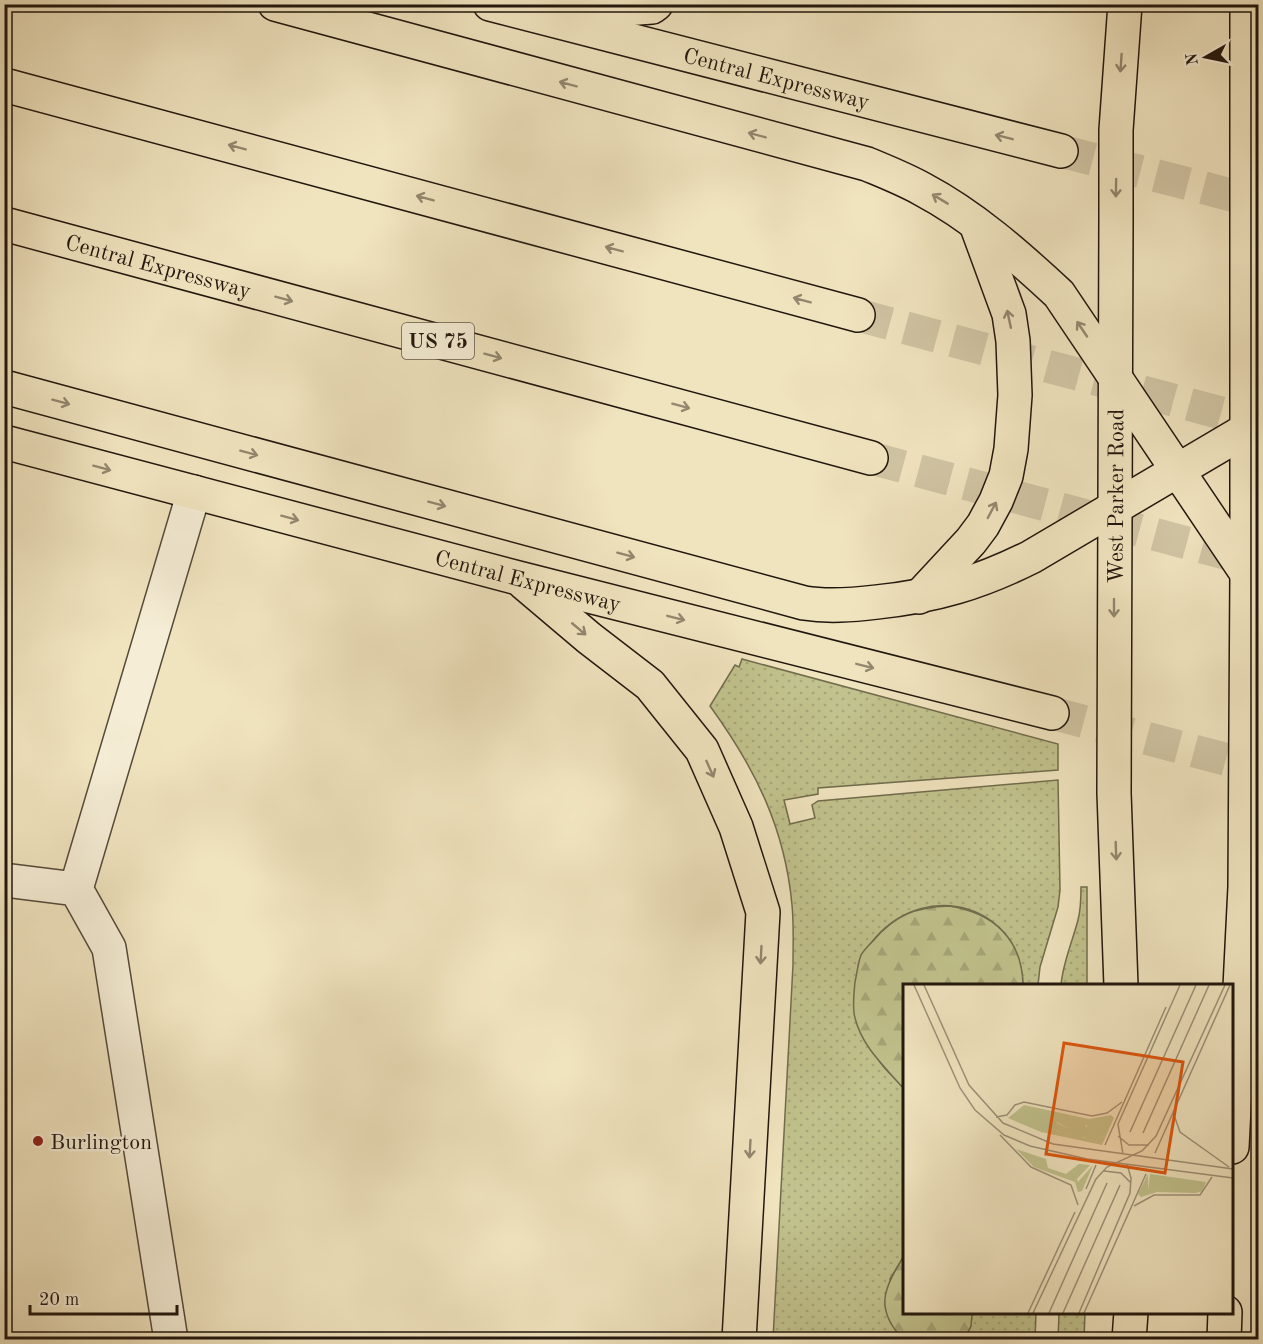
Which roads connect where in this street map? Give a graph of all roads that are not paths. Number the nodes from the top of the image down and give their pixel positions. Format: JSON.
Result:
{"nodes":[{"id":1,"x":275,"y":4,"type":"edge"},
{"id":2,"x":490,"y":4,"type":"edge"},
{"id":3,"x":657,"y":4,"type":"edge"},
{"id":4,"x":1125,"y":4,"type":"edge"},
{"id":5,"x":1247,"y":4,"type":"edge"},
{"id":6,"x":530,"y":15,"type":"junction"},
{"id":7,"x":4,"y":84,"type":"edge"},
{"id":8,"x":1061,"y":151,"type":"tunnel mouth"},
{"id":9,"x":975,"y":223,"type":"junction"},
{"id":10,"x":4,"y":224,"type":"edge"},
{"id":11,"x":858,"y":315,"type":"tunnel mouth"},
{"id":12,"x":1115,"y":378,"type":"junction"},
{"id":13,"x":4,"y":387,"type":"edge"},
{"id":14,"x":1253,"y":427,"type":"edge"},
{"id":15,"x":4,"y":442,"type":"edge"},
{"id":16,"x":871,"y":458,"type":"tunnel mouth"},
{"id":17,"x":1178,"y":470,"type":"junction"},
{"id":18,"x":194,"y":492,"type":"junction"},
{"id":19,"x":1115,"y":508,"type":"junction"},
{"id":20,"x":518,"y":578,"type":"junction"},
{"id":21,"x":1253,"y":581,"type":"edge"},
{"id":22,"x":919,"y":597,"type":"junction"},
{"id":23,"x":1052,"y":713,"type":"tunnel mouth"},
{"id":24,"x":4,"y":880,"type":"edge"},
{"id":25,"x":76,"y":889,"type":"junction"},
{"id":26,"x":1121,"y":984,"type":"edge"},
{"id":27,"x":1233,"y":1127,"type":"edge"},
{"id":28,"x":1131,"y":1314,"type":"edge"},
{"id":29,"x":1225,"y":1314,"type":"edge"},
{"id":30,"x":171,"y":1340,"type":"edge"},
{"id":31,"x":739,"y":1340,"type":"edge"},
{"id":32,"x":1129,"y":1340,"type":"edge"},
{"id":33,"x":1224,"y":1340,"type":"edge"}],
"edges":[{"from":9,"to":1,"type":"main road","one_way":true},
{"from":2,"to":6,"type":"main road","name":"Central Expressway"},
{"from":3,"to":6,"type":"main road"},
{"from":4,"to":12,"type":"main road","name":"West Parker Road","one_way":true},
{"from":5,"to":14,"type":"main road"},
{"from":8,"to":6,"type":"main road","name":"Central Expressway","one_way":true},
{"from":11,"to":7,"type":"main road","one_way":true},
{"from":12,"to":9,"type":"main road","one_way":true},
{"from":22,"to":9,"type":"main road","one_way":true},
{"from":10,"to":16,"type":"main road","name":"Central Expressway","number":"US 75","one_way":true},
{"from":12,"to":17,"type":"main road"},
{"from":12,"to":19,"type":"main road","name":"West Parker Road"},
{"from":13,"to":22,"type":"main road","one_way":true},
{"from":14,"to":17,"type":"main road"},
{"from":14,"to":21,"type":"main road"},
{"from":15,"to":18,"type":"main road","name":"Central Expressway","one_way":true},
{"from":17,"to":19,"type":"main road"},
{"from":17,"to":21,"type":"main road"},
{"from":18,"to":20,"type":"main road","name":"Central Expressway","one_way":true},
{"from":18,"to":25,"type":"lane"},
{"from":19,"to":22,"type":"main road"},
{"from":19,"to":26,"type":"main road","name":"West Parker Road","one_way":true},
{"from":20,"to":23,"type":"main road","name":"Central Expressway","one_way":true},
{"from":20,"to":31,"type":"main road","one_way":true},
{"from":21,"to":27,"type":"main road"},
{"from":24,"to":25,"type":"lane"},
{"from":25,"to":30,"type":"lane"},
{"from":28,"to":32,"type":"main road"},
{"from":29,"to":33,"type":"main road"}]}
